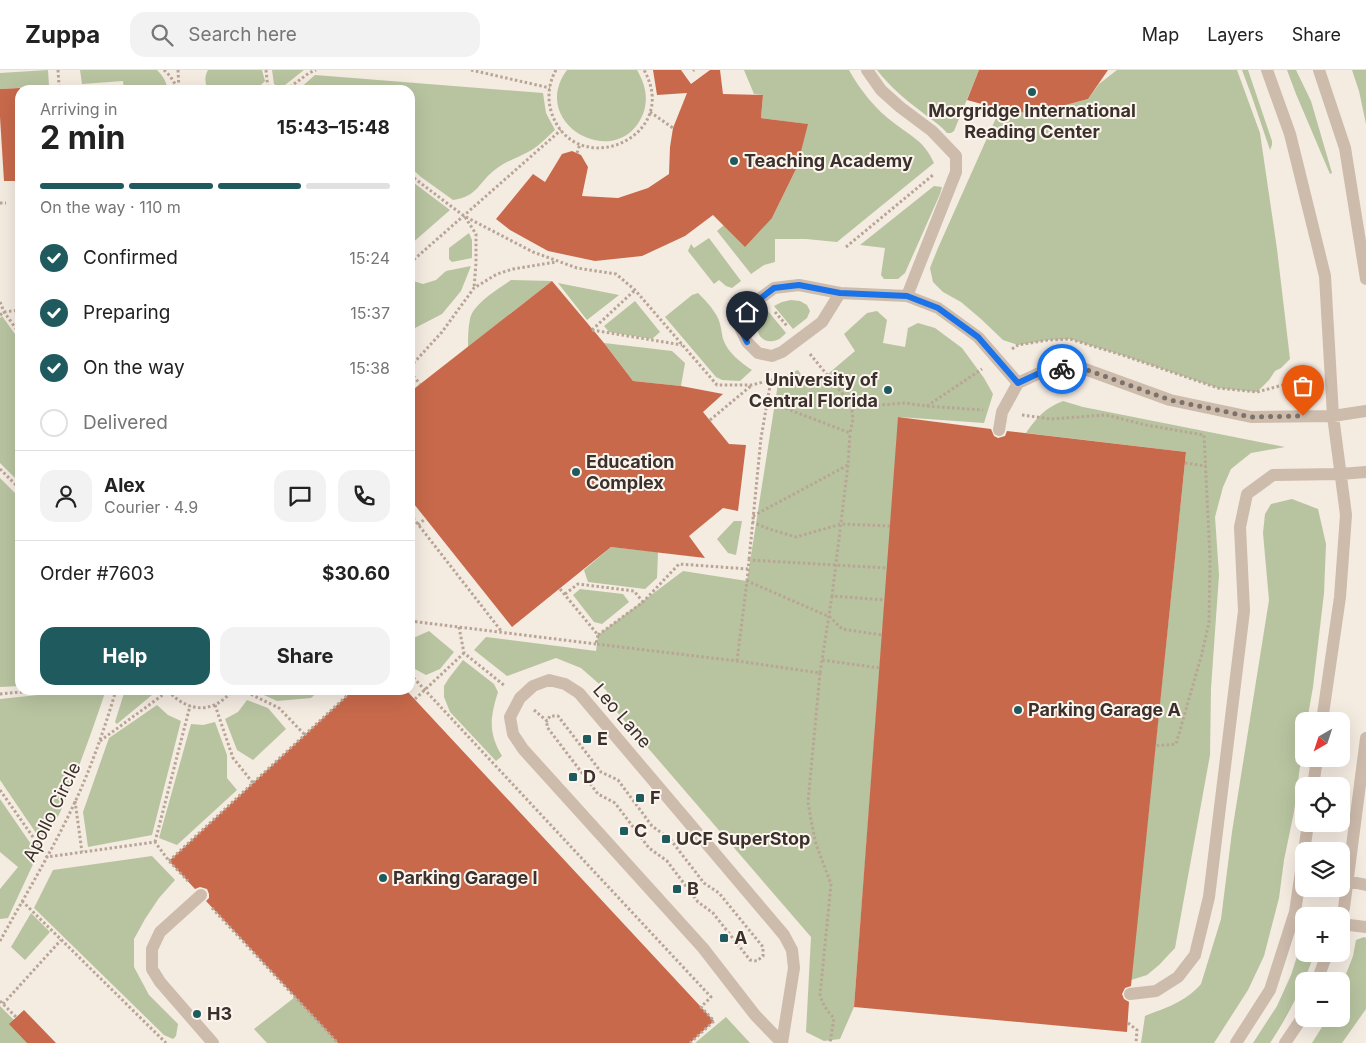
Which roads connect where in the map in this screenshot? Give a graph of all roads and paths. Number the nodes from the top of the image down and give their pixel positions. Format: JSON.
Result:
{"nodes":[{"id":1,"x":58,"y":70,"type":"edge"},
{"id":2,"x":164,"y":70,"type":"edge"},
{"id":3,"x":178,"y":70,"type":"edge"},
{"id":4,"x":266,"y":70,"type":"edge"},
{"id":5,"x":316,"y":70,"type":"edge"},
{"id":6,"x":471,"y":70,"type":"edge"},
{"id":7,"x":556,"y":70,"type":"edge"},
{"id":8,"x":644,"y":70,"type":"edge"},
{"id":9,"x":867,"y":70,"type":"edge"},
{"id":10,"x":1267,"y":70,"type":"edge"},
{"id":11,"x":1319,"y":70,"type":"edge"},
{"id":12,"x":59,"y":85,"type":"dead end"},
{"id":13,"x":176,"y":85,"type":"edge"},
{"id":14,"x":179,"y":85,"type":"edge"},
{"id":15,"x":268,"y":85,"type":"edge"},
{"id":16,"x":293,"y":85,"type":"edge"},
{"id":17,"x":550,"y":88,"type":"junction"},
{"id":18,"x":650,"y":112,"type":"junction"},
{"id":19,"x":674,"y":128,"type":"dead end"},
{"id":20,"x":561,"y":130,"type":"junction"},
{"id":21,"x":580,"y":144,"type":"junction"},
{"id":22,"x":577,"y":153,"type":"dead end"},
{"id":23,"x":940,"y":170,"type":"dead end"},
{"id":24,"x":415,"y":179,"type":"edge"},
{"id":25,"x":6,"y":202,"type":"dead end"},
{"id":26,"x":0,"y":203,"type":"edge"},
{"id":27,"x":464,"y":216,"type":"junction"},
{"id":28,"x":846,"y":247,"type":"dead end"},
{"id":29,"x":415,"y":259,"type":"edge"},
{"id":30,"x":558,"y":262,"type":"junction"},
{"id":31,"x":1366,"y":279,"type":"edge"},
{"id":32,"x":474,"y":288,"type":"junction"},
{"id":33,"x":635,"y":290,"type":"junction"},
{"id":34,"x":840,"y":293,"type":"junction"},
{"id":35,"x":907,"y":296,"type":"junction"},
{"id":36,"x":0,"y":302,"type":"edge"},
{"id":37,"x":15,"y":311,"type":"edge"},
{"id":38,"x":2,"y":313,"type":"edge"},
{"id":39,"x":15,"y":328,"type":"edge"},
{"id":40,"x":683,"y":346,"type":"junction"},
{"id":41,"x":997,"y":359,"type":"junction"},
{"id":42,"x":415,"y":362,"type":"edge"},
{"id":43,"x":415,"y":378,"type":"edge"},
{"id":44,"x":1294,"y":382,"type":"dead end"},
{"id":45,"x":1018,"y":383,"type":"junction"},
{"id":46,"x":420,"y":384,"type":"dead end"},
{"id":47,"x":752,"y":385,"type":"junction"},
{"id":48,"x":767,"y":401,"type":"junction"},
{"id":49,"x":926,"y":406,"type":"junction"},
{"id":50,"x":1366,"y":411,"type":"edge"},
{"id":51,"x":1002,"y":412,"type":"junction"},
{"id":52,"x":1333,"y":416,"type":"junction"},
{"id":53,"x":710,"y":420,"type":"dead end"},
{"id":54,"x":999,"y":430,"type":"dead end"},
{"id":55,"x":850,"y":433,"type":"junction"},
{"id":56,"x":1184,"y":463,"type":"dead end"},
{"id":57,"x":848,"y":465,"type":"junction"},
{"id":58,"x":1206,"y":466,"type":"junction"},
{"id":59,"x":0,"y":469,"type":"edge"},
{"id":60,"x":1366,"y":472,"type":"edge"},
{"id":61,"x":1340,"y":474,"type":"junction"},
{"id":62,"x":15,"y":484,"type":"edge"},
{"id":63,"x":753,"y":516,"type":"junction"},
{"id":64,"x":426,"y":518,"type":"dead end"},
{"id":65,"x":415,"y":520,"type":"edge"},
{"id":66,"x":752,"y":522,"type":"junction"},
{"id":67,"x":418,"y":524,"type":"junction"},
{"id":68,"x":841,"y":524,"type":"junction"},
{"id":69,"x":890,"y":526,"type":"dead end"},
{"id":70,"x":749,"y":560,"type":"junction"},
{"id":71,"x":836,"y":565,"type":"junction"},
{"id":72,"x":887,"y":568,"type":"dead end"},
{"id":73,"x":748,"y":569,"type":"junction"},
{"id":74,"x":747,"y":581,"type":"junction"},
{"id":75,"x":560,"y":589,"type":"dead end"},
{"id":76,"x":565,"y":594,"type":"junction"},
{"id":77,"x":832,"y":596,"type":"junction"},
{"id":78,"x":884,"y":600,"type":"dead end"},
{"id":79,"x":643,"y":602,"type":"junction"},
{"id":80,"x":830,"y":617,"type":"junction"},
{"id":81,"x":415,"y":622,"type":"edge"},
{"id":82,"x":459,"y":628,"type":"junction"},
{"id":83,"x":502,"y":633,"type":"junction"},
{"id":84,"x":598,"y":635,"type":"junction"},
{"id":85,"x":882,"y":635,"type":"dead end"},
{"id":86,"x":596,"y":644,"type":"junction"},
{"id":87,"x":464,"y":653,"type":"junction"},
{"id":88,"x":822,"y":660,"type":"junction"},
{"id":89,"x":737,"y":661,"type":"junction"},
{"id":90,"x":880,"y":668,"type":"dead end"},
{"id":91,"x":820,"y":673,"type":"junction"},
{"id":92,"x":415,"y":679,"type":"edge"},
{"id":93,"x":505,"y":686,"type":"dead end"},
{"id":94,"x":425,"y":689,"type":"junction"},
{"id":95,"x":15,"y":693,"type":"edge"},
{"id":96,"x":0,"y":694,"type":"edge"},
{"id":97,"x":115,"y":695,"type":"edge"},
{"id":98,"x":161,"y":695,"type":"edge"},
{"id":99,"x":172,"y":695,"type":"edge"},
{"id":100,"x":229,"y":695,"type":"edge"},
{"id":101,"x":252,"y":695,"type":"edge"},
{"id":102,"x":349,"y":695,"type":"edge"},
{"id":103,"x":415,"y":699,"type":"dead end"},
{"id":104,"x":215,"y":705,"type":"junction"},
{"id":105,"x":190,"y":706,"type":"junction"},
{"id":106,"x":533,"y":709,"type":"dead end"},
{"id":107,"x":1323,"y":712,"type":"edge"},
{"id":108,"x":547,"y":721,"type":"junction"},
{"id":109,"x":305,"y":735,"type":"junction"},
{"id":110,"x":1366,"y":738,"type":"edge"},
{"id":111,"x":99,"y":742,"type":"junction"},
{"id":112,"x":1156,"y":746,"type":"dead end"},
{"id":113,"x":253,"y":783,"type":"junction"},
{"id":114,"x":0,"y":790,"type":"edge"},
{"id":115,"x":75,"y":801,"type":"junction"},
{"id":116,"x":1307,"y":832,"type":"edge"},
{"id":117,"x":155,"y":842,"type":"junction"},
{"id":118,"x":82,"y":852,"type":"junction"},
{"id":119,"x":47,"y":857,"type":"junction"},
{"id":120,"x":1350,"y":858,"type":"edge"},
{"id":121,"x":169,"y":861,"type":"junction"},
{"id":122,"x":1350,"y":882,"type":"edge"},
{"id":123,"x":1366,"y":885,"type":"edge"},
{"id":124,"x":201,"y":895,"type":"junction"},
{"id":125,"x":22,"y":901,"type":"junction"},
{"id":126,"x":1350,"y":925,"type":"edge"},
{"id":127,"x":1366,"y":927,"type":"edge"},
{"id":128,"x":61,"y":940,"type":"junction"},
{"id":129,"x":0,"y":941,"type":"edge"},
{"id":130,"x":1130,"y":994,"type":"dead end"},
{"id":131,"x":1,"y":1002,"type":"edge"},
{"id":132,"x":16,"y":1017,"type":"dead end"},
{"id":133,"x":1128,"y":1023,"type":"dead end"},
{"id":134,"x":1296,"y":1027,"type":"edge"},
{"id":135,"x":166,"y":1043,"type":"edge"},
{"id":136,"x":213,"y":1043,"type":"edge"},
{"id":137,"x":338,"y":1043,"type":"edge"},
{"id":138,"x":690,"y":1043,"type":"edge"},
{"id":139,"x":782,"y":1043,"type":"edge"},
{"id":140,"x":830,"y":1043,"type":"edge"},
{"id":141,"x":1136,"y":1043,"type":"edge"},
{"id":142,"x":1236,"y":1043,"type":"edge"},
{"id":143,"x":1285,"y":1043,"type":"edge"}],
"edges":[{"from":1,"to":12,"type":"path"},
{"from":2,"to":13,"type":"path"},
{"from":3,"to":14,"type":"path"},
{"from":4,"to":15,"type":"path"},
{"from":5,"to":16,"type":"path"},
{"from":6,"to":17,"type":"path"},
{"from":7,"to":17,"type":"path"},
{"from":8,"to":18,"type":"path"},
{"from":9,"to":35,"type":"street"},
{"from":10,"to":52,"type":"street"},
{"from":11,"to":31,"type":"street"},
{"from":17,"to":20,"type":"path"},
{"from":18,"to":19,"type":"path"},
{"from":18,"to":21,"type":"path"},
{"from":20,"to":21,"type":"path"},
{"from":20,"to":27,"type":"path"},
{"from":21,"to":22,"type":"path"},
{"from":23,"to":28,"type":"path"},
{"from":24,"to":27,"type":"path"},
{"from":25,"to":26,"type":"path"},
{"from":27,"to":29,"type":"path"},
{"from":27,"to":30,"type":"path"},
{"from":27,"to":32,"type":"path"},
{"from":30,"to":32,"type":"path"},
{"from":30,"to":33,"type":"path"},
{"from":32,"to":42,"type":"path"},
{"from":33,"to":40,"type":"path"},
{"from":33,"to":40,"type":"path"},
{"from":34,"to":34,"type":"street"},
{"from":34,"to":35,"type":"street"},
{"from":35,"to":41,"type":"street"},
{"from":36,"to":38,"type":"path"},
{"from":37,"to":38,"type":"path"},
{"from":38,"to":39,"type":"path"},
{"from":40,"to":47,"type":"path"},
{"from":41,"to":44,"type":"path"},
{"from":41,"to":45,"type":"street"},
{"from":41,"to":49,"type":"path"},
{"from":43,"to":46,"type":"path"},
{"from":45,"to":51,"type":"street"},
{"from":45,"to":52,"type":"street"},
{"from":47,"to":48,"type":"path"},
{"from":47,"to":53,"type":"path"},
{"from":48,"to":55,"type":"path"},
{"from":48,"to":63,"type":"path"},
{"from":49,"to":51,"type":"path"},
{"from":49,"to":55,"type":"path"},
{"from":50,"to":52,"type":"street"},
{"from":51,"to":54,"type":"street"},
{"from":51,"to":58,"type":"path"},
{"from":52,"to":61,"type":"street"},
{"from":55,"to":57,"type":"path"},
{"from":56,"to":58,"type":"path"},
{"from":57,"to":63,"type":"path"},
{"from":57,"to":68,"type":"path"},
{"from":58,"to":112,"type":"path"},
{"from":59,"to":62,"type":"path"},
{"from":60,"to":61,"type":"street"},
{"from":61,"to":107,"type":"street"},
{"from":61,"to":130,"type":"street"},
{"from":63,"to":66,"type":"path"},
{"from":64,"to":67,"type":"path"},
{"from":65,"to":67,"type":"path"},
{"from":66,"to":68,"type":"path"},
{"from":66,"to":70,"type":"path"},
{"from":67,"to":83,"type":"path"},
{"from":68,"to":69,"type":"path"},
{"from":68,"to":71,"type":"path"},
{"from":70,"to":71,"type":"path"},
{"from":70,"to":73,"type":"path"},
{"from":71,"to":72,"type":"path"},
{"from":71,"to":77,"type":"path"},
{"from":73,"to":74,"type":"path"},
{"from":73,"to":79,"type":"path"},
{"from":74,"to":80,"type":"path"},
{"from":74,"to":89,"type":"path"},
{"from":75,"to":76,"type":"path"},
{"from":76,"to":79,"type":"path"},
{"from":76,"to":84,"type":"path"},
{"from":77,"to":78,"type":"path"},
{"from":77,"to":80,"type":"path"},
{"from":79,"to":84,"type":"path"},
{"from":80,"to":85,"type":"path"},
{"from":80,"to":88,"type":"path"},
{"from":81,"to":82,"type":"path"},
{"from":82,"to":83,"type":"path"},
{"from":82,"to":87,"type":"path"},
{"from":83,"to":86,"type":"path"},
{"from":84,"to":86,"type":"path"},
{"from":86,"to":89,"type":"path"},
{"from":87,"to":93,"type":"path"},
{"from":87,"to":94,"type":"path"},
{"from":88,"to":90,"type":"path"},
{"from":88,"to":91,"type":"path"},
{"from":89,"to":91,"type":"path"},
{"from":91,"to":140,"type":"path"},
{"from":92,"to":94,"type":"path"},
{"from":94,"to":103,"type":"path"},
{"from":94,"to":138,"type":"path"},
{"from":95,"to":96,"type":"path"},
{"from":97,"to":111,"type":"path","name":"Apollo Circle"},
{"from":98,"to":111,"type":"path"},
{"from":99,"to":105,"type":"path"},
{"from":100,"to":104,"type":"path"},
{"from":101,"to":109,"type":"path"},
{"from":102,"to":109,"type":"path"},
{"from":104,"to":105,"type":"path"},
{"from":104,"to":113,"type":"path"},
{"from":105,"to":117,"type":"path"},
{"from":106,"to":108,"type":"path"},
{"from":108,"to":108,"type":"path"},
{"from":109,"to":113,"type":"path"},
{"from":110,"to":120,"type":"street"},
{"from":111,"to":115,"type":"path","name":"Apollo Circle"},
{"from":113,"to":121,"type":"path"},
{"from":114,"to":119,"type":"path"},
{"from":115,"to":118,"type":"path"},
{"from":115,"to":119,"type":"path","name":"Apollo Circle"},
{"from":116,"to":142,"type":"street"},
{"from":117,"to":118,"type":"path"},
{"from":117,"to":121,"type":"path"},
{"from":118,"to":119,"type":"path"},
{"from":119,"to":125,"type":"path","name":"Apollo Circle"},
{"from":121,"to":124,"type":"path"},
{"from":122,"to":123,"type":"street"},
{"from":124,"to":136,"type":"street"},
{"from":124,"to":137,"type":"path"},
{"from":125,"to":128,"type":"path"},
{"from":125,"to":129,"type":"path","name":"Apollo Circle"},
{"from":126,"to":127,"type":"street"},
{"from":128,"to":131,"type":"path"},
{"from":128,"to":135,"type":"path"},
{"from":131,"to":132,"type":"path"},
{"from":133,"to":141,"type":"path"},
{"from":134,"to":143,"type":"street"},
{"from":139,"to":139,"type":"street","name":"Leo Lane"}]}
